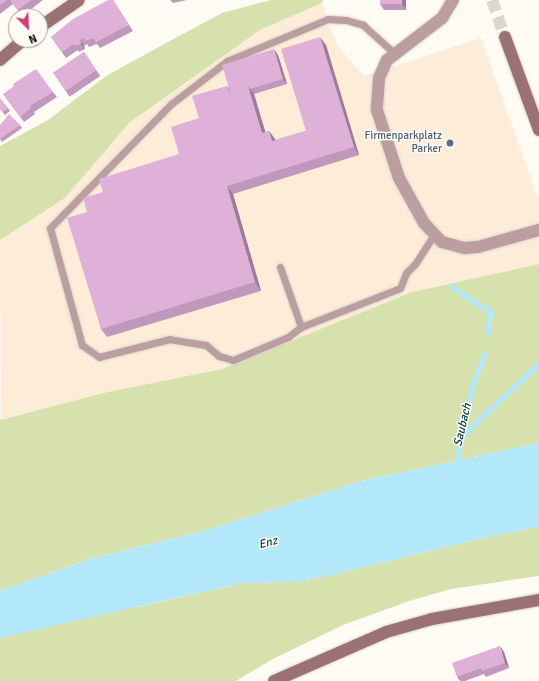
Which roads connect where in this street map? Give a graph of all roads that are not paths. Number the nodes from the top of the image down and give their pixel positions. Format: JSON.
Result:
{"nodes":[{"id":1,"x":79,"y":0,"type":"edge"},
{"id":2,"x":453,"y":0,"type":"edge"},
{"id":3,"x":48,"y":21,"type":"edge"},
{"id":4,"x":505,"y":37,"type":"tunnel mouth"},
{"id":5,"x":14,"y":48,"type":"edge"},
{"id":6,"x":394,"y":53,"type":"junction"},
{"id":7,"x":0,"y":60,"type":"edge"},
{"id":8,"x":539,"y":130,"type":"edge"},
{"id":9,"x":539,"y":230,"type":"edge"},
{"id":10,"x":434,"y":235,"type":"junction"},
{"id":11,"x":280,"y":267,"type":"dead end"},
{"id":12,"x":301,"y":327,"type":"junction"},
{"id":13,"x":539,"y":600,"type":"edge"},
{"id":14,"x":274,"y":681,"type":"edge"}],
"edges":[{"from":1,"to":3,"type":"main road"},
{"from":2,"to":6,"type":"street"},
{"from":4,"to":8,"type":"main road"},
{"from":5,"to":7,"type":"main road"},
{"from":6,"to":10,"type":"street"},
{"from":6,"to":12,"type":"lane"},
{"from":9,"to":10,"type":"street"},
{"from":10,"to":12,"type":"lane"},
{"from":11,"to":12,"type":"lane"},
{"from":13,"to":14,"type":"main road"}]}
